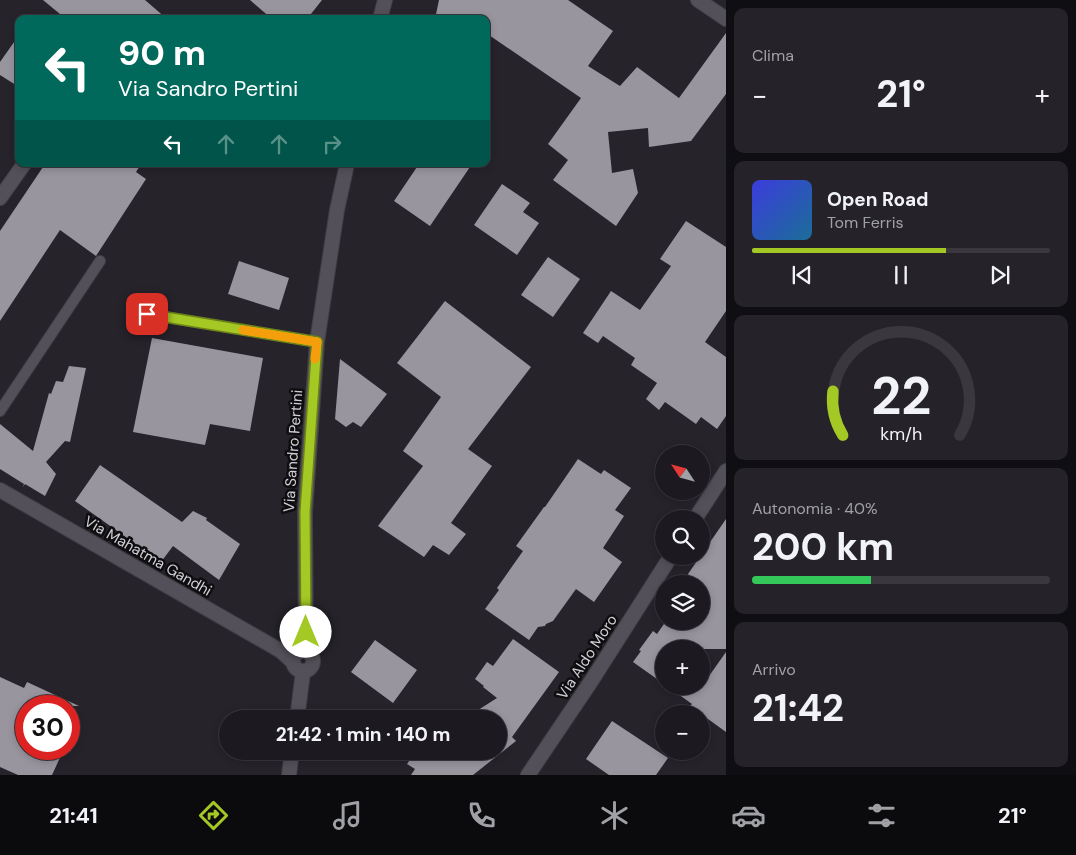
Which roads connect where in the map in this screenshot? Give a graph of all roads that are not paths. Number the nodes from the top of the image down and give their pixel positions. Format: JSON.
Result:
{"nodes":[{"id":1,"x":385,"y":0,"type":"edge"},
{"id":2,"x":698,"y":0,"type":"edge"},
{"id":3,"x":381,"y":15,"type":"edge"},
{"id":4,"x":726,"y":19,"type":"edge"},
{"id":5,"x":22,"y":167,"type":"edge"},
{"id":6,"x":346,"y":167,"type":"edge"},
{"id":7,"x":0,"y":198,"type":"edge"},
{"id":8,"x":100,"y":260,"type":"dead end"},
{"id":9,"x":147,"y":314,"type":"dead end"},
{"id":10,"x":317,"y":342,"type":"junction"},
{"id":11,"x":0,"y":410,"type":"edge"},
{"id":12,"x":726,"y":471,"type":"edge"},
{"id":13,"x":0,"y":490,"type":"edge"},
{"id":14,"x":702,"y":510,"type":"edge"},
{"id":15,"x":665,"y":565,"type":"edge"},
{"id":16,"x":300,"y":660,"type":"junction"},
{"id":17,"x":297,"y":710,"type":"edge"},
{"id":18,"x":291,"y":760,"type":"edge"},
{"id":19,"x":289,"y":775,"type":"edge"},
{"id":20,"x":528,"y":775,"type":"edge"}],
"edges":[{"from":1,"to":3,"type":"street"},
{"from":2,"to":4,"type":"street"},
{"from":5,"to":7,"type":"street"},
{"from":6,"to":10,"type":"street","name":"Via Sandro Pertini"},
{"from":8,"to":11,"type":"lane"},
{"from":9,"to":10,"type":"lane"},
{"from":10,"to":16,"type":"street","name":"Via Sandro Pertini"},
{"from":12,"to":14,"type":"street"},
{"from":13,"to":16,"type":"street","name":"Via Mahatma Gandhi"},
{"from":15,"to":20,"type":"street","name":"Via Aldo Moro"},
{"from":16,"to":17,"type":"street","name":"Via Sandro Pertini"},
{"from":18,"to":19,"type":"street"}]}
